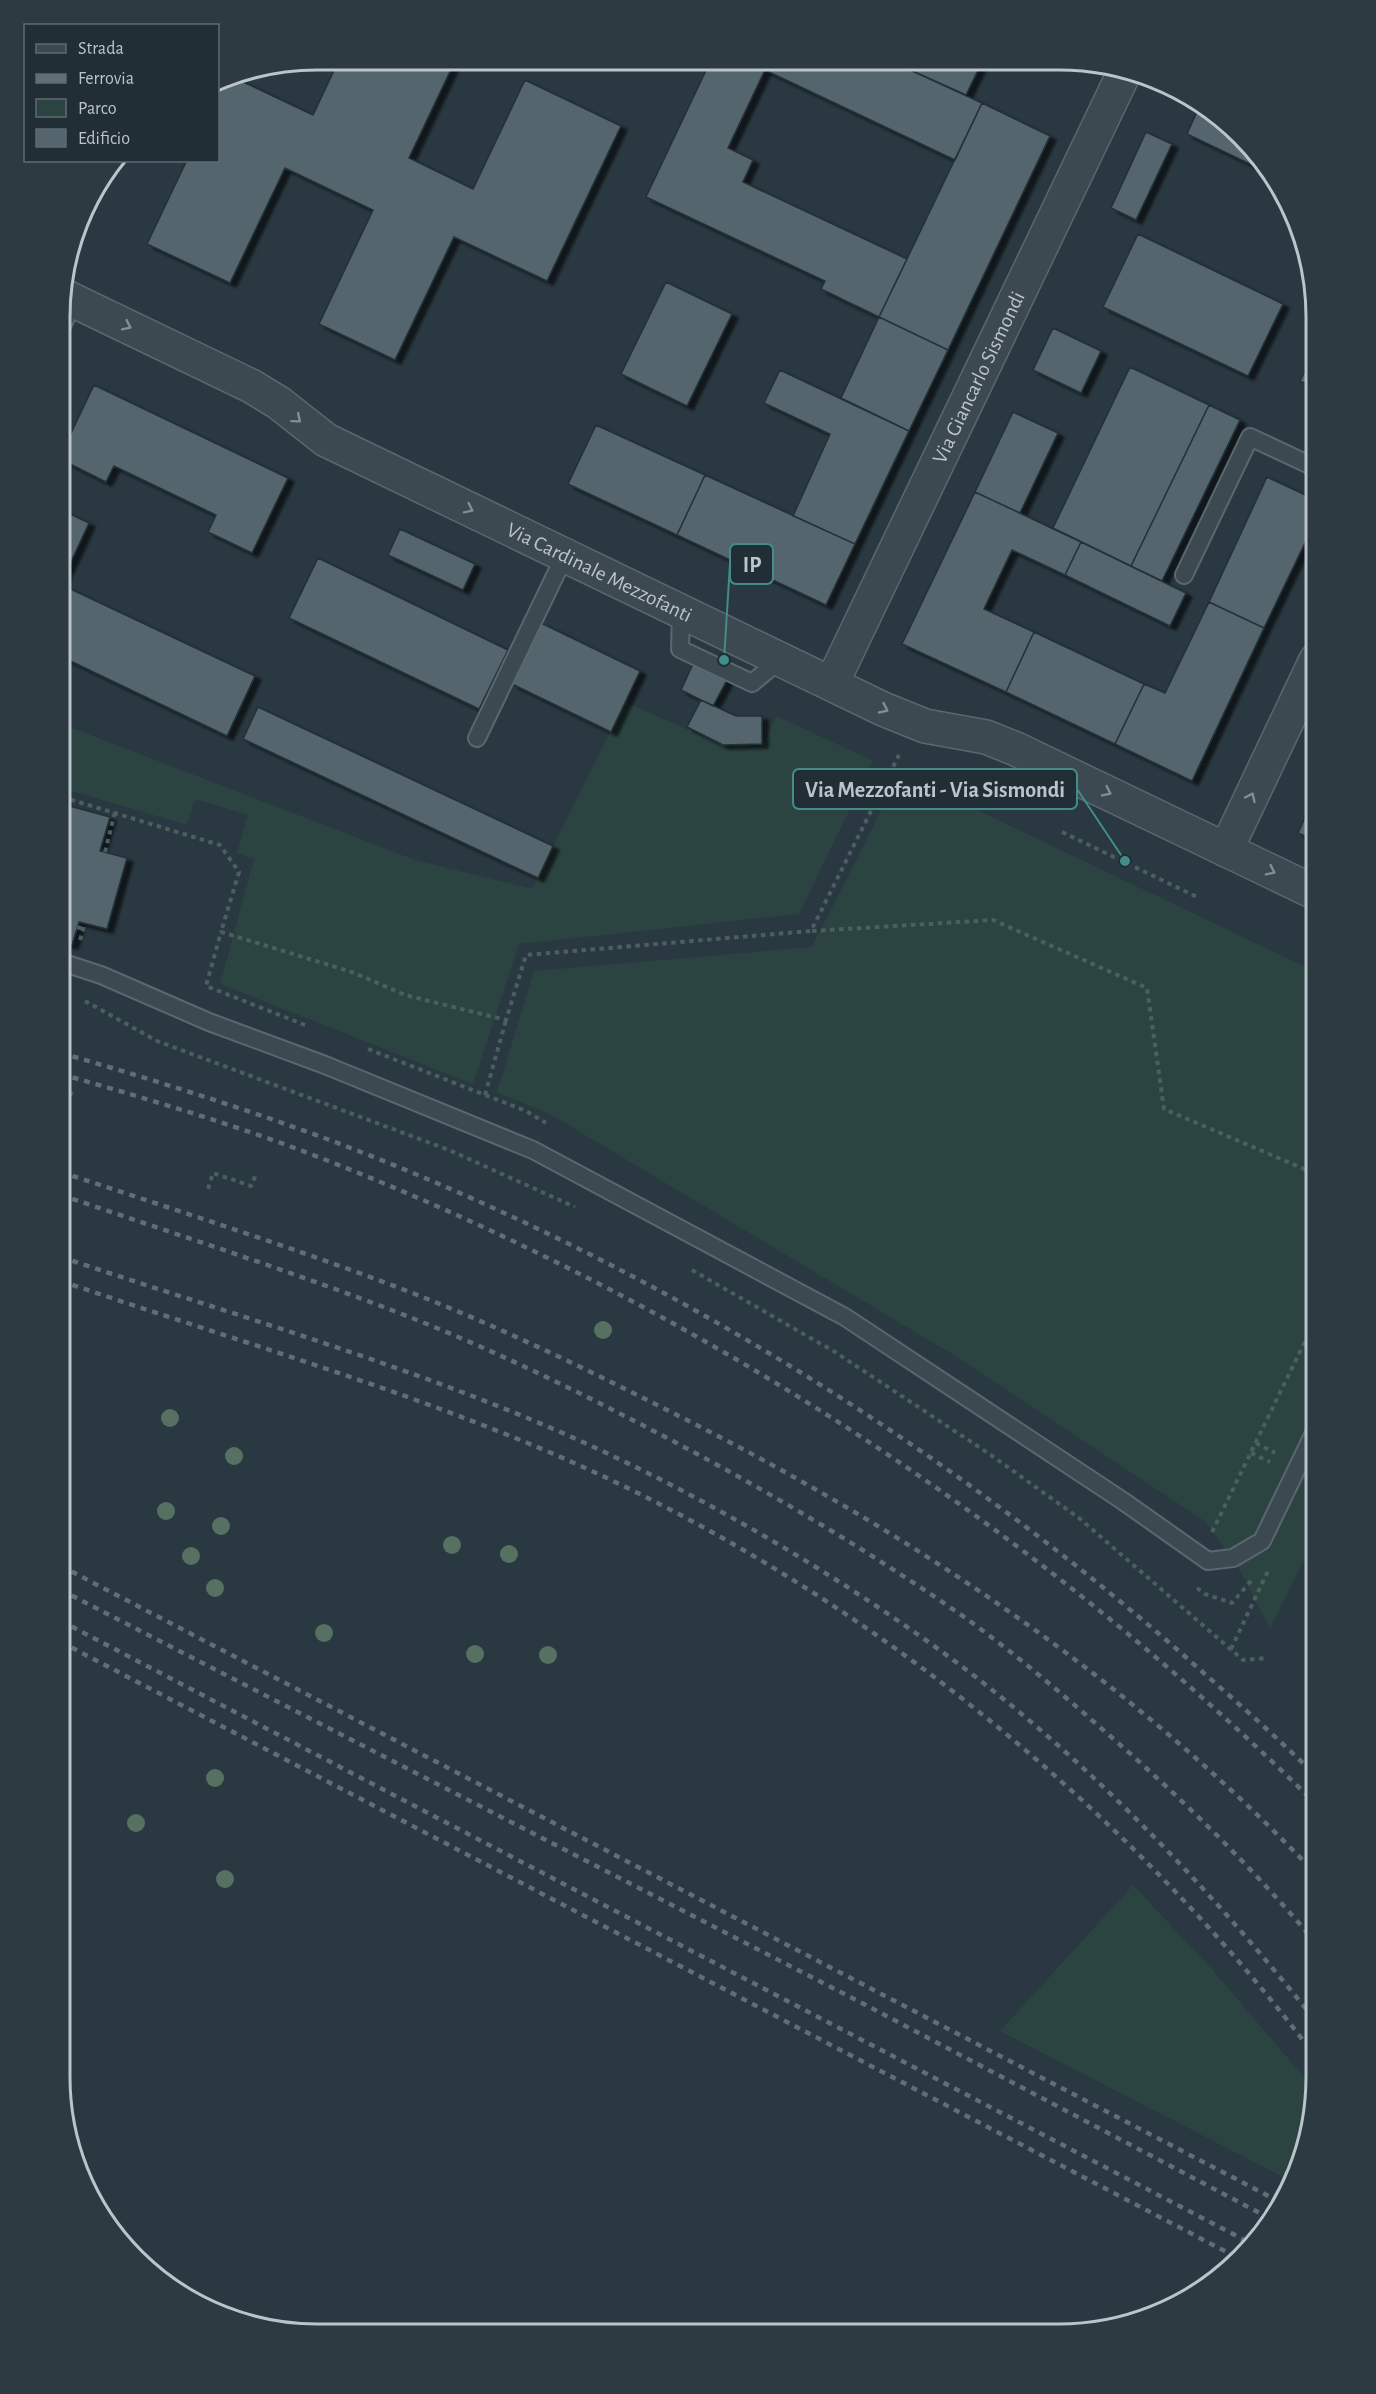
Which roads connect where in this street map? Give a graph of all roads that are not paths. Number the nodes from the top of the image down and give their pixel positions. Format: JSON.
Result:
{"nodes":[{"id":1,"x":1121,"y":79,"type":"edge"},
{"id":2,"x":71,"y":309,"type":"edge"},
{"id":3,"x":1306,"y":463,"type":"edge"},
{"id":4,"x":565,"y":555,"type":"junction"},
{"id":5,"x":1184,"y":575,"type":"dead end"},
{"id":6,"x":1306,"y":681,"type":"edge"},
{"id":7,"x":832,"y":683,"type":"junction"},
{"id":8,"x":477,"y":738,"type":"dead end"},
{"id":9,"x":1226,"y":850,"type":"junction"},
{"id":10,"x":1306,"y":888,"type":"edge"},
{"id":11,"x":70,"y":965,"type":"edge"},
{"id":12,"x":1306,"y":1450,"type":"edge"}],
"edges":[{"from":1,"to":7,"type":"street","name":"Via Giancarlo Sismondi"},
{"from":2,"to":4,"type":"street","name":"Via Cardinale Mezzofanti","one_way":true},
{"from":3,"to":5,"type":"lane"},
{"from":4,"to":7,"type":"street","name":"Via Cardinale Mezzofanti"},
{"from":4,"to":8,"type":"lane"},
{"from":9,"to":6,"type":"street","one_way":true},
{"from":7,"to":9,"type":"street","name":"Via Cardinale Mezzofanti","one_way":true},
{"from":9,"to":10,"type":"street","name":"Via Cardinale Mezzofanti","one_way":true},
{"from":11,"to":12,"type":"lane"}]}
